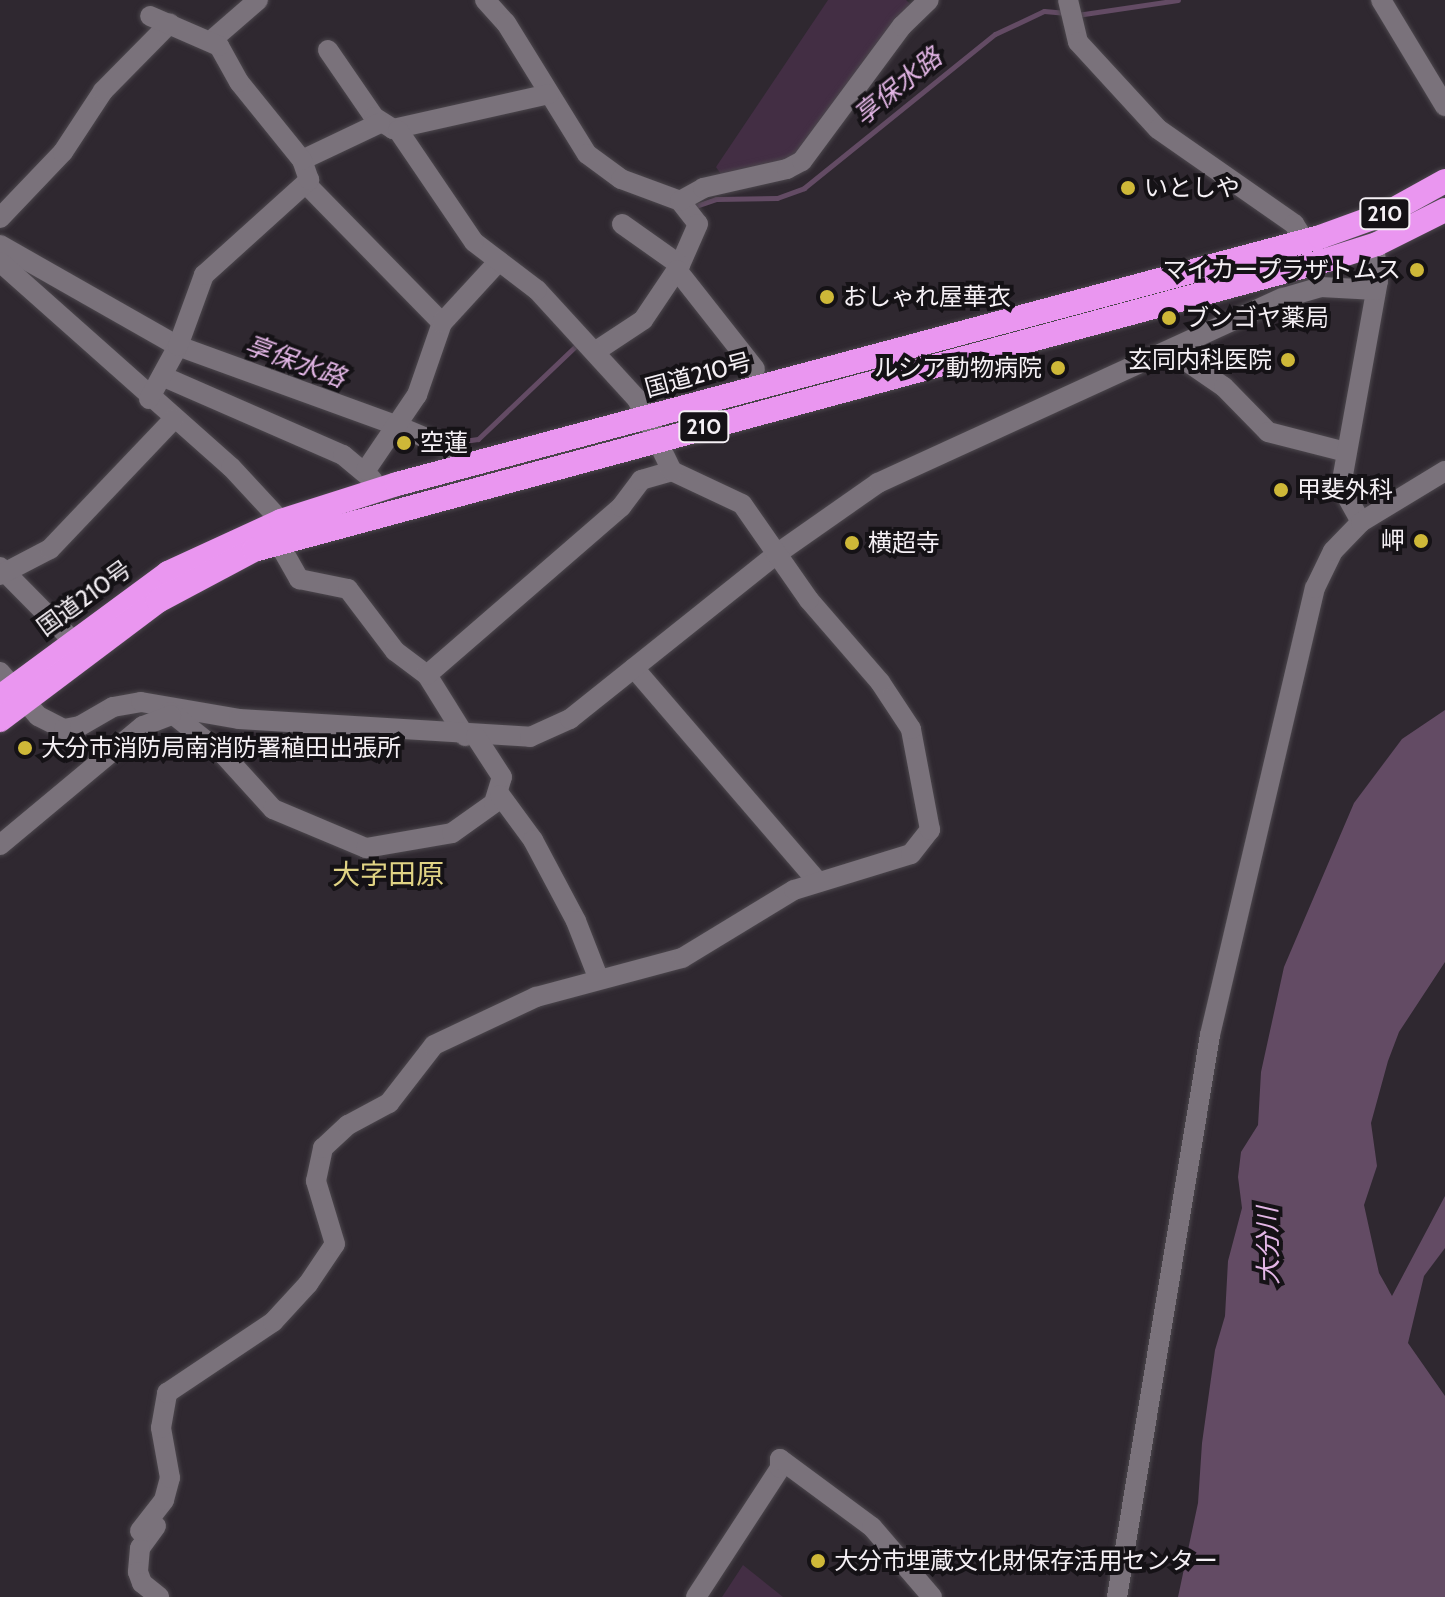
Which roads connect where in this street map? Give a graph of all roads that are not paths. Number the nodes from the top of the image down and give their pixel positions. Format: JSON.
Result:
{"nodes":[{"id":1,"x":258,"y":0,"type":"edge"},
{"id":2,"x":485,"y":0,"type":"edge"},
{"id":3,"x":929,"y":0,"type":"edge"},
{"id":4,"x":1068,"y":0,"type":"edge"},
{"id":5,"x":1381,"y":0,"type":"edge"},
{"id":6,"x":150,"y":16,"type":"dead end"},
{"id":7,"x":170,"y":23,"type":"junction"},
{"id":8,"x":212,"y":40,"type":"junction"},
{"id":9,"x":328,"y":50,"type":"dead end"},
{"id":10,"x":549,"y":94,"type":"junction"},
{"id":11,"x":1445,"y":106,"type":"edge"},
{"id":12,"x":389,"y":126,"type":"junction"},
{"id":13,"x":302,"y":160,"type":"junction"},
{"id":14,"x":1445,"y":181,"type":"edge"},
{"id":15,"x":307,"y":185,"type":"junction"},
{"id":16,"x":688,"y":208,"type":"junction"},
{"id":17,"x":1445,"y":210,"type":"edge"},
{"id":18,"x":0,"y":218,"type":"edge"},
{"id":19,"x":622,"y":224,"type":"dead end"},
{"id":20,"x":1305,"y":241,"type":"junction"},
{"id":21,"x":0,"y":245,"type":"edge"},
{"id":22,"x":1374,"y":245,"type":"junction"},
{"id":23,"x":499,"y":261,"type":"junction"},
{"id":24,"x":0,"y":262,"type":"edge"},
{"id":25,"x":678,"y":268,"type":"junction"},
{"id":26,"x":1376,"y":290,"type":"junction"},
{"id":27,"x":442,"y":323,"type":"junction"},
{"id":28,"x":178,"y":346,"type":"junction"},
{"id":29,"x":1170,"y":350,"type":"junction"},
{"id":30,"x":596,"y":351,"type":"junction"},
{"id":31,"x":755,"y":369,"type":"dead end"},
{"id":32,"x":162,"y":376,"type":"junction"},
{"id":33,"x":149,"y":399,"type":"junction"},
{"id":34,"x":174,"y":419,"type":"junction"},
{"id":35,"x":400,"y":427,"type":"junction"},
{"id":36,"x":654,"y":428,"type":"junction"},
{"id":37,"x":1346,"y":452,"type":"junction"},
{"id":38,"x":469,"y":465,"type":"junction"},
{"id":39,"x":672,"y":471,"type":"junction"},
{"id":40,"x":1445,"y":471,"type":"edge"},
{"id":41,"x":372,"y":480,"type":"junction"},
{"id":42,"x":1361,"y":522,"type":"junction"},
{"id":43,"x":279,"y":532,"type":"junction"},
{"id":44,"x":778,"y":553,"type":"junction"},
{"id":45,"x":2,"y":572,"type":"edge"},
{"id":46,"x":72,"y":640,"type":"junction"},
{"id":47,"x":634,"y":668,"type":"junction"},
{"id":48,"x":427,"y":675,"type":"junction"},
{"id":49,"x":9,"y":689,"type":"edge"},
{"id":50,"x":170,"y":712,"type":"junction"},
{"id":51,"x":0,"y":720,"type":"edge"},
{"id":52,"x":470,"y":736,"type":"junction"},
{"id":53,"x":500,"y":795,"type":"junction"},
{"id":54,"x":0,"y":845,"type":"edge"},
{"id":55,"x":818,"y":882,"type":"junction"},
{"id":56,"x":598,"y":977,"type":"junction"},
{"id":57,"x":170,"y":1469,"type":"junction"},
{"id":58,"x":140,"y":1531,"type":"dead end"},
{"id":59,"x":159,"y":1597,"type":"edge"},
{"id":60,"x":696,"y":1597,"type":"edge"},
{"id":61,"x":932,"y":1597,"type":"edge"},
{"id":62,"x":1117,"y":1597,"type":"edge"}],
"edges":[{"from":1,"to":8,"type":"street"},
{"from":2,"to":10,"type":"street"},
{"from":3,"to":16,"type":"street"},
{"from":4,"to":20,"type":"street"},
{"from":5,"to":11,"type":"street"},
{"from":6,"to":7,"type":"street"},
{"from":7,"to":8,"type":"street"},
{"from":7,"to":18,"type":"street"},
{"from":8,"to":13,"type":"street"},
{"from":9,"to":12,"type":"street"},
{"from":10,"to":12,"type":"street"},
{"from":10,"to":16,"type":"street"},
{"from":12,"to":13,"type":"street"},
{"from":12,"to":23,"type":"street"},
{"from":13,"to":15,"type":"street"},
{"from":14,"to":20,"type":"highway","name":"国道210号","number":"210"},
{"from":15,"to":27,"type":"street"},
{"from":15,"to":28,"type":"street"},
{"from":16,"to":25,"type":"street"},
{"from":17,"to":22,"type":"highway","name":"国道210号","number":"210"},
{"from":19,"to":25,"type":"street"},
{"from":20,"to":36,"type":"highway","name":"国道210号","number":"210"},
{"from":21,"to":28,"type":"street"},
{"from":22,"to":26,"type":"street"},
{"from":22,"to":36,"type":"highway","name":"国道210号","number":"210"},
{"from":23,"to":27,"type":"street"},
{"from":23,"to":30,"type":"street"},
{"from":24,"to":33,"type":"street"},
{"from":25,"to":30,"type":"street"},
{"from":25,"to":31,"type":"street"},
{"from":26,"to":29,"type":"street"},
{"from":26,"to":37,"type":"street"},
{"from":27,"to":35,"type":"street"},
{"from":28,"to":32,"type":"street"},
{"from":28,"to":35,"type":"street"},
{"from":29,"to":37,"type":"street"},
{"from":29,"to":44,"type":"street"},
{"from":30,"to":36,"type":"street"},
{"from":32,"to":33,"type":"street"},
{"from":32,"to":41,"type":"street"},
{"from":33,"to":34,"type":"street"},
{"from":34,"to":43,"type":"street"},
{"from":34,"to":45,"type":"street"},
{"from":35,"to":38,"type":"street"},
{"from":35,"to":41,"type":"street"},
{"from":36,"to":38,"type":"highway","name":"国道210号","number":"210"},
{"from":36,"to":39,"type":"street"},
{"from":36,"to":43,"type":"highway","name":"国道210号","number":"210"},
{"from":37,"to":42,"type":"street"},
{"from":38,"to":41,"type":"highway","name":"国道210号","number":"210"},
{"from":39,"to":44,"type":"street"},
{"from":39,"to":48,"type":"street"},
{"from":40,"to":42,"type":"street"},
{"from":41,"to":43,"type":"highway","name":"国道210号","number":"210"},
{"from":42,"to":62,"type":"street"},
{"from":43,"to":46,"type":"highway","name":"国道210号","number":"210"},
{"from":43,"to":48,"type":"street"},
{"from":43,"to":49,"type":"highway","name":"国道210号","number":"210"},
{"from":44,"to":47,"type":"street"},
{"from":44,"to":55,"type":"street"},
{"from":45,"to":46,"type":"street"},
{"from":46,"to":49,"type":"highway","name":"国道210号","number":"210"},
{"from":47,"to":52,"type":"street"},
{"from":47,"to":55,"type":"street"},
{"from":48,"to":52,"type":"street"},
{"from":49,"to":50,"type":"street"},
{"from":49,"to":51,"type":"highway","name":"国道210号","number":"210"},
{"from":50,"to":52,"type":"street"},
{"from":50,"to":53,"type":"street"},
{"from":50,"to":54,"type":"street"},
{"from":52,"to":53,"type":"street"},
{"from":53,"to":56,"type":"street"},
{"from":55,"to":56,"type":"street"},
{"from":56,"to":57,"type":"street"},
{"from":57,"to":58,"type":"street"},
{"from":57,"to":59,"type":"street"},
{"from":60,"to":61,"type":"street"}]}
